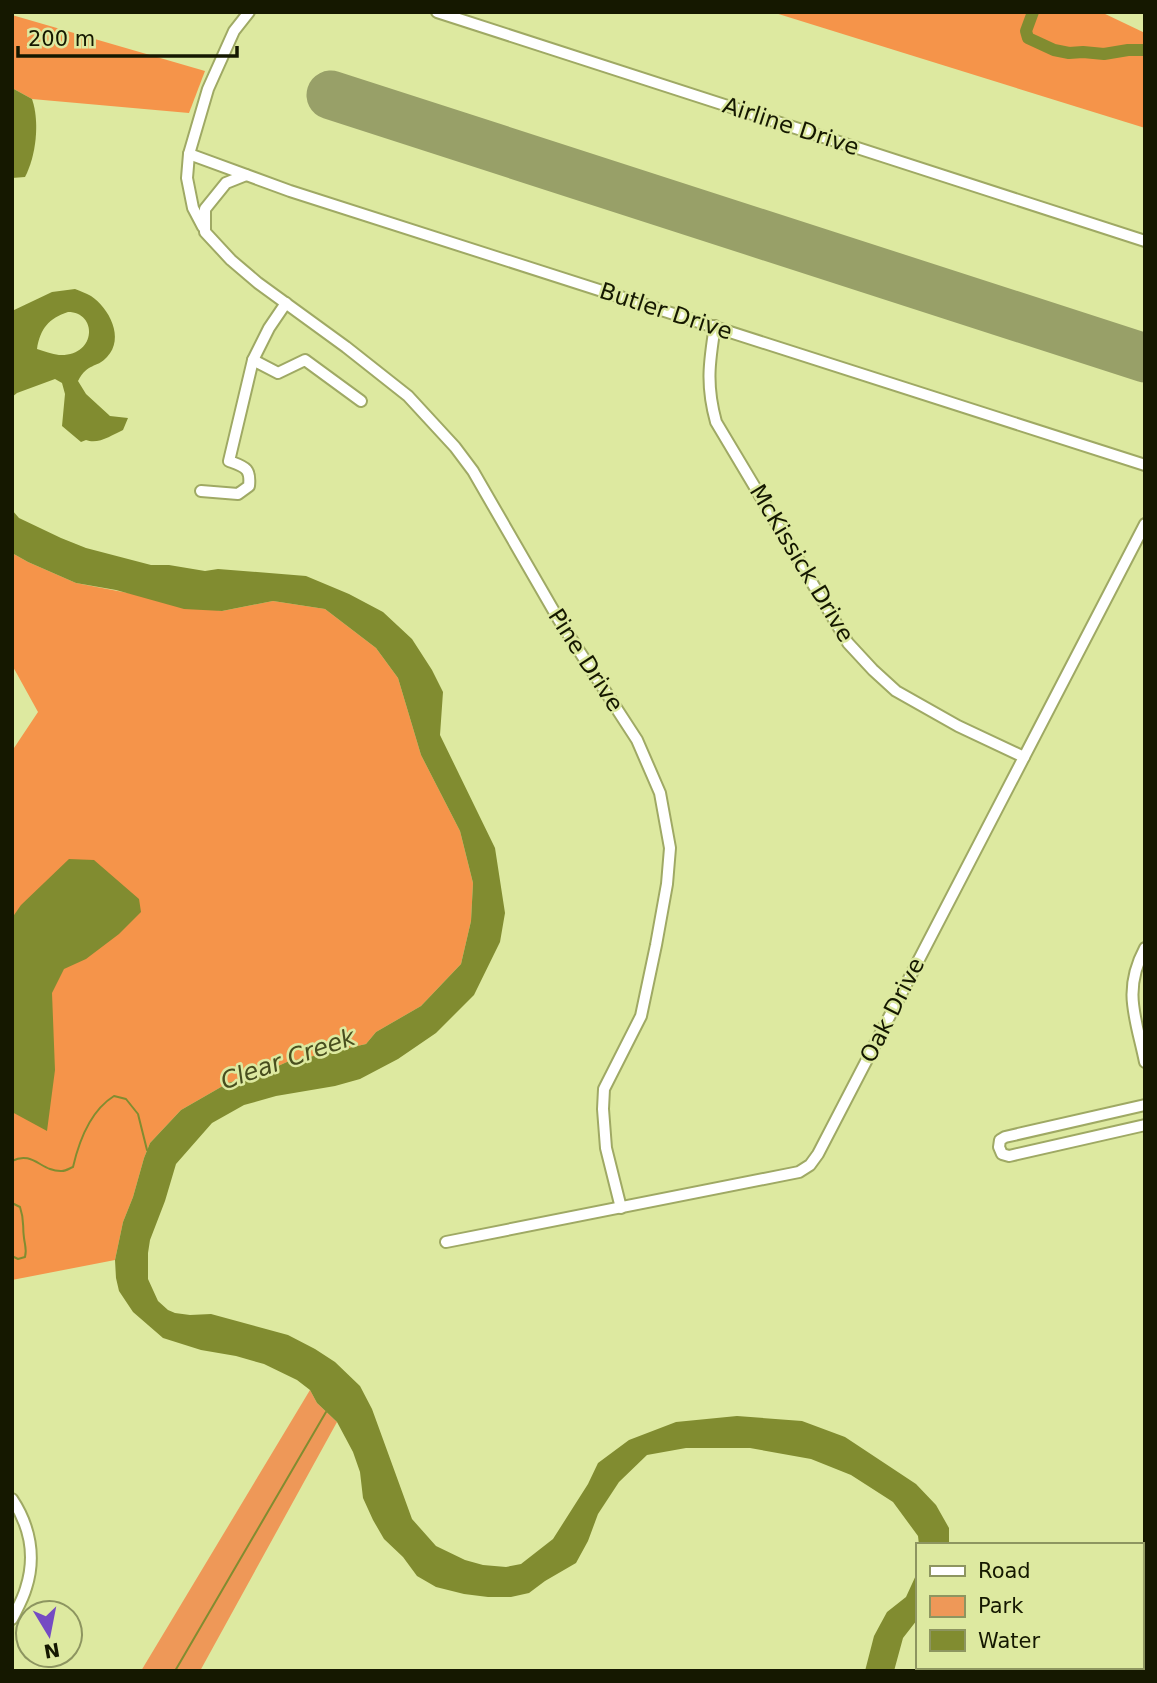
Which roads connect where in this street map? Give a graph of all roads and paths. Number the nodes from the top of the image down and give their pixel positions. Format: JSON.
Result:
{"nodes":[{"id":1,"x":249,"y":12,"type":"edge"},
{"id":2,"x":437,"y":12,"type":"edge"},
{"id":3,"x":194,"y":92,"type":"dead end"},
{"id":4,"x":205,"y":97,"type":"junction"},
{"id":5,"x":189,"y":153,"type":"junction"},
{"id":6,"x":246,"y":175,"type":"junction"},
{"id":7,"x":205,"y":232,"type":"junction"},
{"id":8,"x":1145,"y":241,"type":"edge"},
{"id":9,"x":286,"y":303,"type":"junction"},
{"id":10,"x":715,"y":326,"type":"junction"},
{"id":11,"x":253,"y":360,"type":"junction"},
{"id":12,"x":361,"y":401,"type":"dead end"},
{"id":13,"x":1145,"y":465,"type":"edge"},
{"id":14,"x":201,"y":491,"type":"dead end"},
{"id":15,"x":1145,"y":524,"type":"edge"},
{"id":16,"x":1024,"y":757,"type":"junction"},
{"id":17,"x":1145,"y":948,"type":"edge"},
{"id":18,"x":1141,"y":1028,"type":"edge"},
{"id":19,"x":1145,"y":1062,"type":"edge"},
{"id":20,"x":1145,"y":1105,"type":"edge"},
{"id":21,"x":1145,"y":1125,"type":"edge"},
{"id":22,"x":621,"y":1208,"type":"junction"},
{"id":23,"x":446,"y":1242,"type":"dead end"},
{"id":24,"x":12,"y":1499,"type":"edge"},
{"id":25,"x":12,"y":1619,"type":"edge"}],
"edges":[{"from":1,"to":4,"type":"street"},
{"from":2,"to":8,"type":"street","name":"Airline Drive"},
{"from":3,"to":4,"type":"street"},
{"from":4,"to":5,"type":"street"},
{"from":5,"to":6,"type":"street","name":"Butler Drive"},
{"from":5,"to":7,"type":"street","name":"Pine Drive"},
{"from":6,"to":7,"type":"street"},
{"from":6,"to":10,"type":"street","name":"Butler Drive"},
{"from":7,"to":9,"type":"street","name":"Pine Drive"},
{"from":9,"to":11,"type":"street"},
{"from":9,"to":22,"type":"street","name":"Pine Drive"},
{"from":10,"to":13,"type":"street","name":"Butler Drive"},
{"from":10,"to":16,"type":"street","name":"McKissick Drive"},
{"from":11,"to":12,"type":"street"},
{"from":11,"to":14,"type":"street"},
{"from":15,"to":16,"type":"street","name":"Oak Drive"},
{"from":16,"to":22,"type":"street","name":"Oak Drive"},
{"from":17,"to":18,"type":"street"},
{"from":18,"to":19,"type":"street"},
{"from":20,"to":21,"type":"street"},
{"from":22,"to":23,"type":"street","name":"Oak Drive"},
{"from":24,"to":25,"type":"street"}]}
